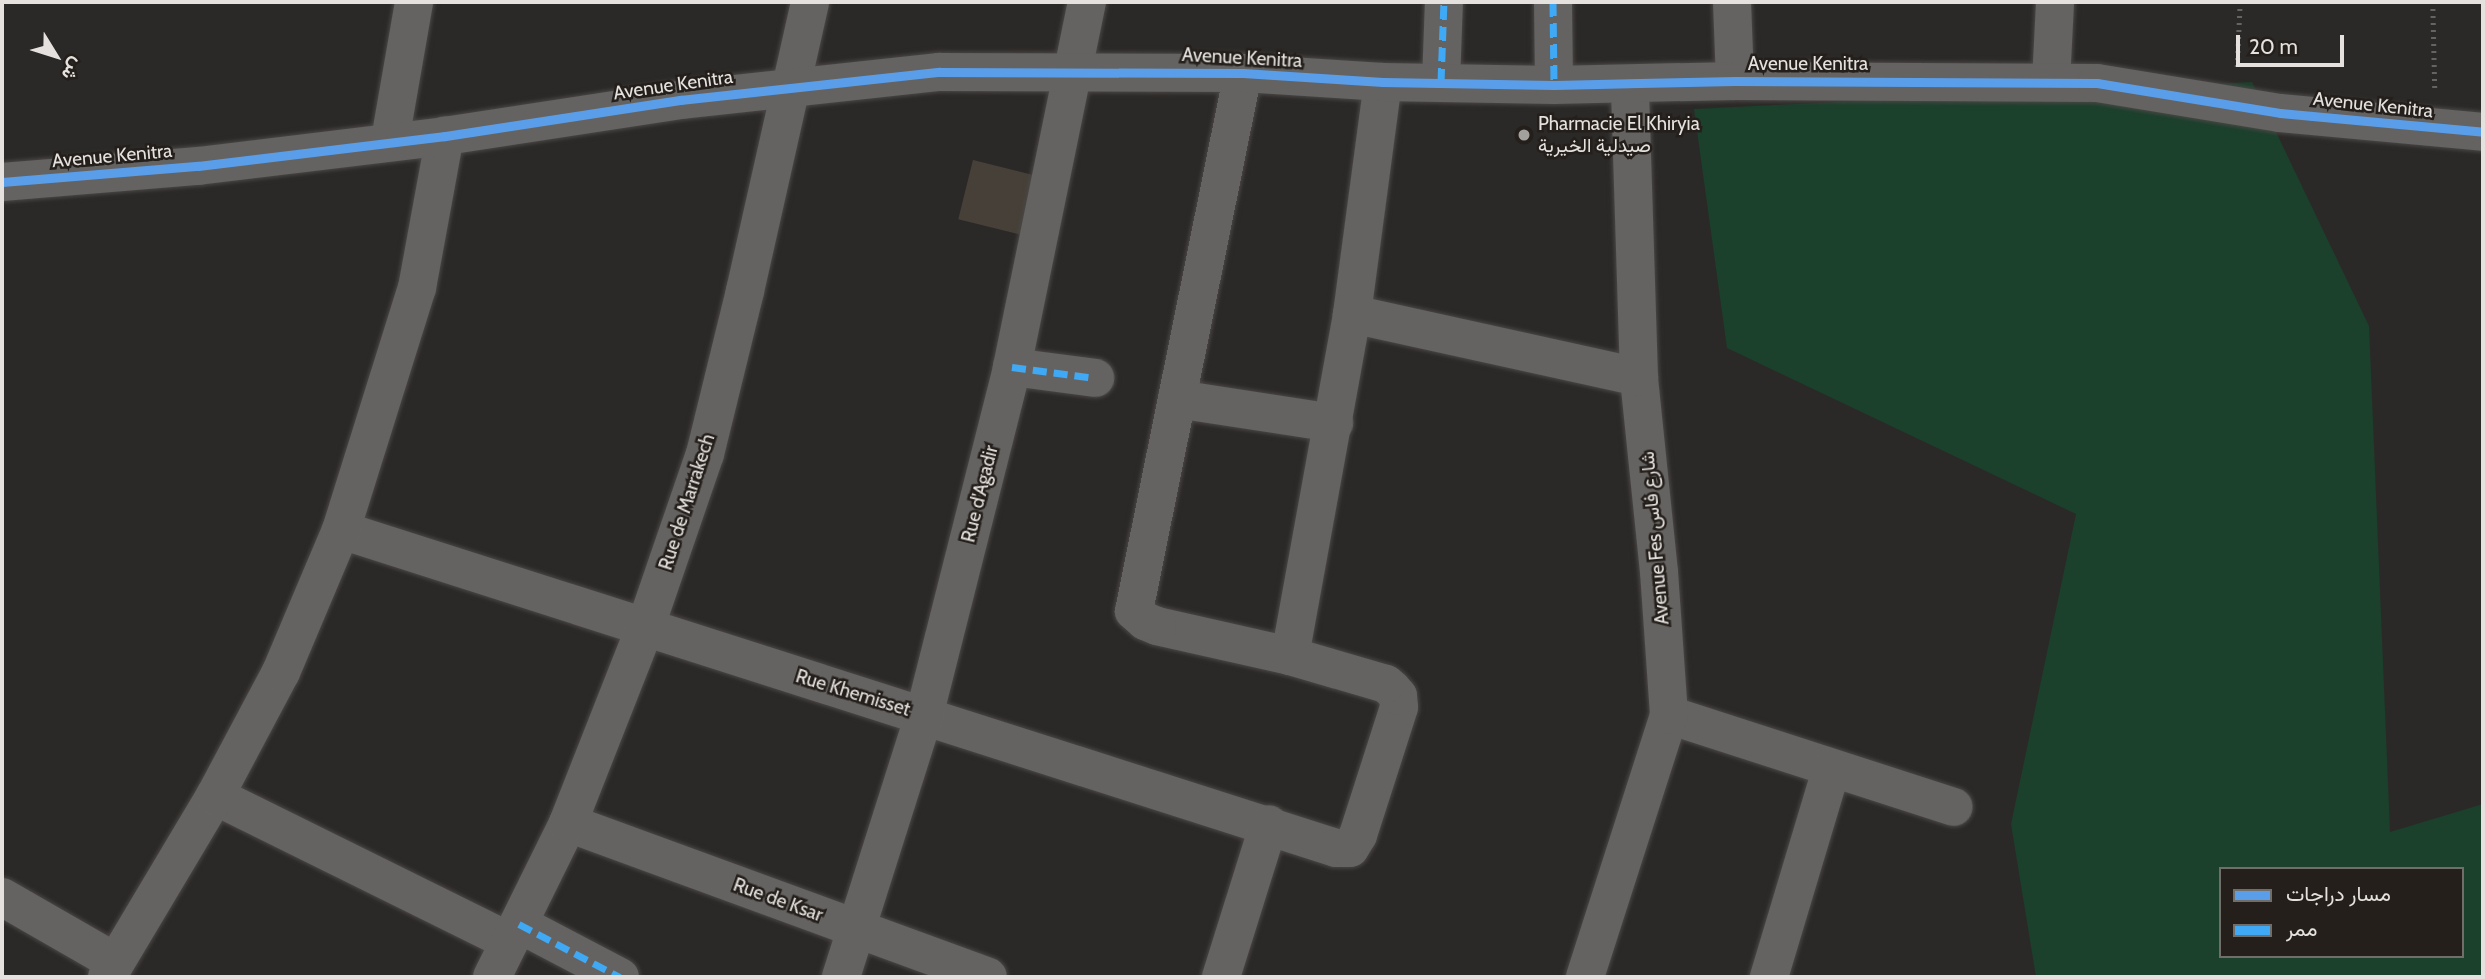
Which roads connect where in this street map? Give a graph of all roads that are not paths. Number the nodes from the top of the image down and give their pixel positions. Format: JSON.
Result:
{"nodes":[{"id":1,"x":414,"y":2,"type":"edge"},
{"id":2,"x":810,"y":2,"type":"edge"},
{"id":3,"x":1087,"y":2,"type":"edge"},
{"id":4,"x":1444,"y":2,"type":"edge"},
{"id":5,"x":1553,"y":2,"type":"edge"},
{"id":6,"x":1732,"y":2,"type":"edge"},
{"id":7,"x":2055,"y":2,"type":"edge"},
{"id":8,"x":1075,"y":71,"type":"junction"},
{"id":9,"x":1244,"y":74,"type":"junction"},
{"id":10,"x":1735,"y":81,"type":"junction"},
{"id":11,"x":1383,"y":82,"type":"junction"},
{"id":12,"x":1441,"y":82,"type":"junction"},
{"id":13,"x":2051,"y":82,"type":"junction"},
{"id":14,"x":1554,"y":85,"type":"junction"},
{"id":15,"x":1630,"y":86,"type":"junction"},
{"id":16,"x":791,"y":87,"type":"junction"},
{"id":17,"x":2483,"y":132,"type":"edge"},
{"id":18,"x":445,"y":136,"type":"junction"},
{"id":19,"x":390,"y":140,"type":"junction"},
{"id":20,"x":2,"y":182,"type":"edge"},
{"id":21,"x":1352,"y":314,"type":"junction"},
{"id":22,"x":1012,"y":368,"type":"junction"},
{"id":23,"x":1639,"y":377,"type":"junction"},
{"id":24,"x":1095,"y":378,"type":"dead end"},
{"id":25,"x":1177,"y":399,"type":"junction"},
{"id":26,"x":1334,"y":423,"type":"junction"},
{"id":27,"x":341,"y":530,"type":"junction"},
{"id":28,"x":645,"y":628,"type":"junction"},
{"id":29,"x":1290,"y":656,"type":"junction"},
{"id":30,"x":1669,"y":715,"type":"junction"},
{"id":31,"x":924,"y":716,"type":"junction"},
{"id":32,"x":1831,"y":770,"type":"junction"},
{"id":33,"x":215,"y":796,"type":"junction"},
{"id":34,"x":1953,"y":807,"type":"dead end"},
{"id":35,"x":568,"y":823,"type":"junction"},
{"id":36,"x":1269,"y":824,"type":"junction"},
{"id":37,"x":2,"y":897,"type":"edge"},
{"id":38,"x":859,"y":929,"type":"junction"},
{"id":39,"x":514,"y":932,"type":"junction"},
{"id":40,"x":111,"y":970,"type":"edge"},
{"id":41,"x":492,"y":977,"type":"edge"},
{"id":42,"x":620,"y":977,"type":"edge"},
{"id":43,"x":841,"y":977,"type":"edge"},
{"id":44,"x":988,"y":977,"type":"edge"},
{"id":45,"x":1221,"y":977,"type":"edge"},
{"id":46,"x":1585,"y":977,"type":"edge"},
{"id":47,"x":1769,"y":977,"type":"edge"}],
"edges":[{"from":1,"to":19,"type":"street"},
{"from":2,"to":16,"type":"street","name":"Rue de Marrakech"},
{"from":3,"to":8,"type":"street","name":"Rue d'Agadir"},
{"from":4,"to":12,"type":"street"},
{"from":5,"to":14,"type":"street"},
{"from":6,"to":10,"type":"street"},
{"from":7,"to":13,"type":"street"},
{"from":8,"to":9,"type":"street","name":"Avenue Kenitra"},
{"from":8,"to":16,"type":"street","name":"Avenue Kenitra"},
{"from":8,"to":22,"type":"street","name":"Rue d'Agadir"},
{"from":9,"to":11,"type":"street","name":"Avenue Kenitra"},
{"from":9,"to":25,"type":"street"},
{"from":10,"to":13,"type":"street","name":"Avenue Kenitra"},
{"from":10,"to":15,"type":"street","name":"Avenue Kenitra"},
{"from":11,"to":12,"type":"street","name":"Avenue Kenitra"},
{"from":11,"to":21,"type":"street"},
{"from":12,"to":14,"type":"street","name":"Avenue Kenitra"},
{"from":13,"to":17,"type":"street","name":"Avenue Kenitra"},
{"from":14,"to":15,"type":"street","name":"Avenue Kenitra"},
{"from":15,"to":23,"type":"street","name":"Avenue Fes شارع فاس"},
{"from":16,"to":18,"type":"street","name":"Avenue Kenitra"},
{"from":16,"to":28,"type":"street","name":"Rue de Marrakech"},
{"from":18,"to":19,"type":"street","name":"Avenue Kenitra"},
{"from":18,"to":27,"type":"street"},
{"from":19,"to":20,"type":"street","name":"Avenue Kenitra"},
{"from":21,"to":23,"type":"street"},
{"from":21,"to":26,"type":"street"},
{"from":22,"to":24,"type":"street"},
{"from":22,"to":31,"type":"street","name":"Rue d'Agadir"},
{"from":23,"to":30,"type":"street","name":"Avenue Fes شارع فاس"},
{"from":25,"to":26,"type":"street"},
{"from":25,"to":29,"type":"street"},
{"from":26,"to":29,"type":"street"},
{"from":27,"to":28,"type":"street","name":"Rue Khemisset"},
{"from":27,"to":33,"type":"street"},
{"from":28,"to":31,"type":"street","name":"Rue Khemisset"},
{"from":28,"to":35,"type":"street","name":"Rue de Marrakech"},
{"from":29,"to":36,"type":"street","name":"Rue Khemisset"},
{"from":30,"to":32,"type":"street"},
{"from":30,"to":46,"type":"street","name":"Avenue Fes شارع فاس"},
{"from":31,"to":36,"type":"street","name":"Rue Khemisset"},
{"from":31,"to":38,"type":"street","name":"Rue d'Agadir"},
{"from":32,"to":34,"type":"street"},
{"from":32,"to":47,"type":"street"},
{"from":33,"to":39,"type":"street"},
{"from":33,"to":40,"type":"street"},
{"from":35,"to":38,"type":"street","name":"Rue de Ksar"},
{"from":35,"to":39,"type":"street","name":"Rue de Marrakech"},
{"from":36,"to":45,"type":"street"},
{"from":37,"to":40,"type":"street"},
{"from":38,"to":43,"type":"street","name":"Rue d'Agadir"},
{"from":38,"to":44,"type":"street","name":"Rue de Ksar"},
{"from":39,"to":41,"type":"street","name":"Rue de Marrakech"},
{"from":39,"to":42,"type":"street"}]}
